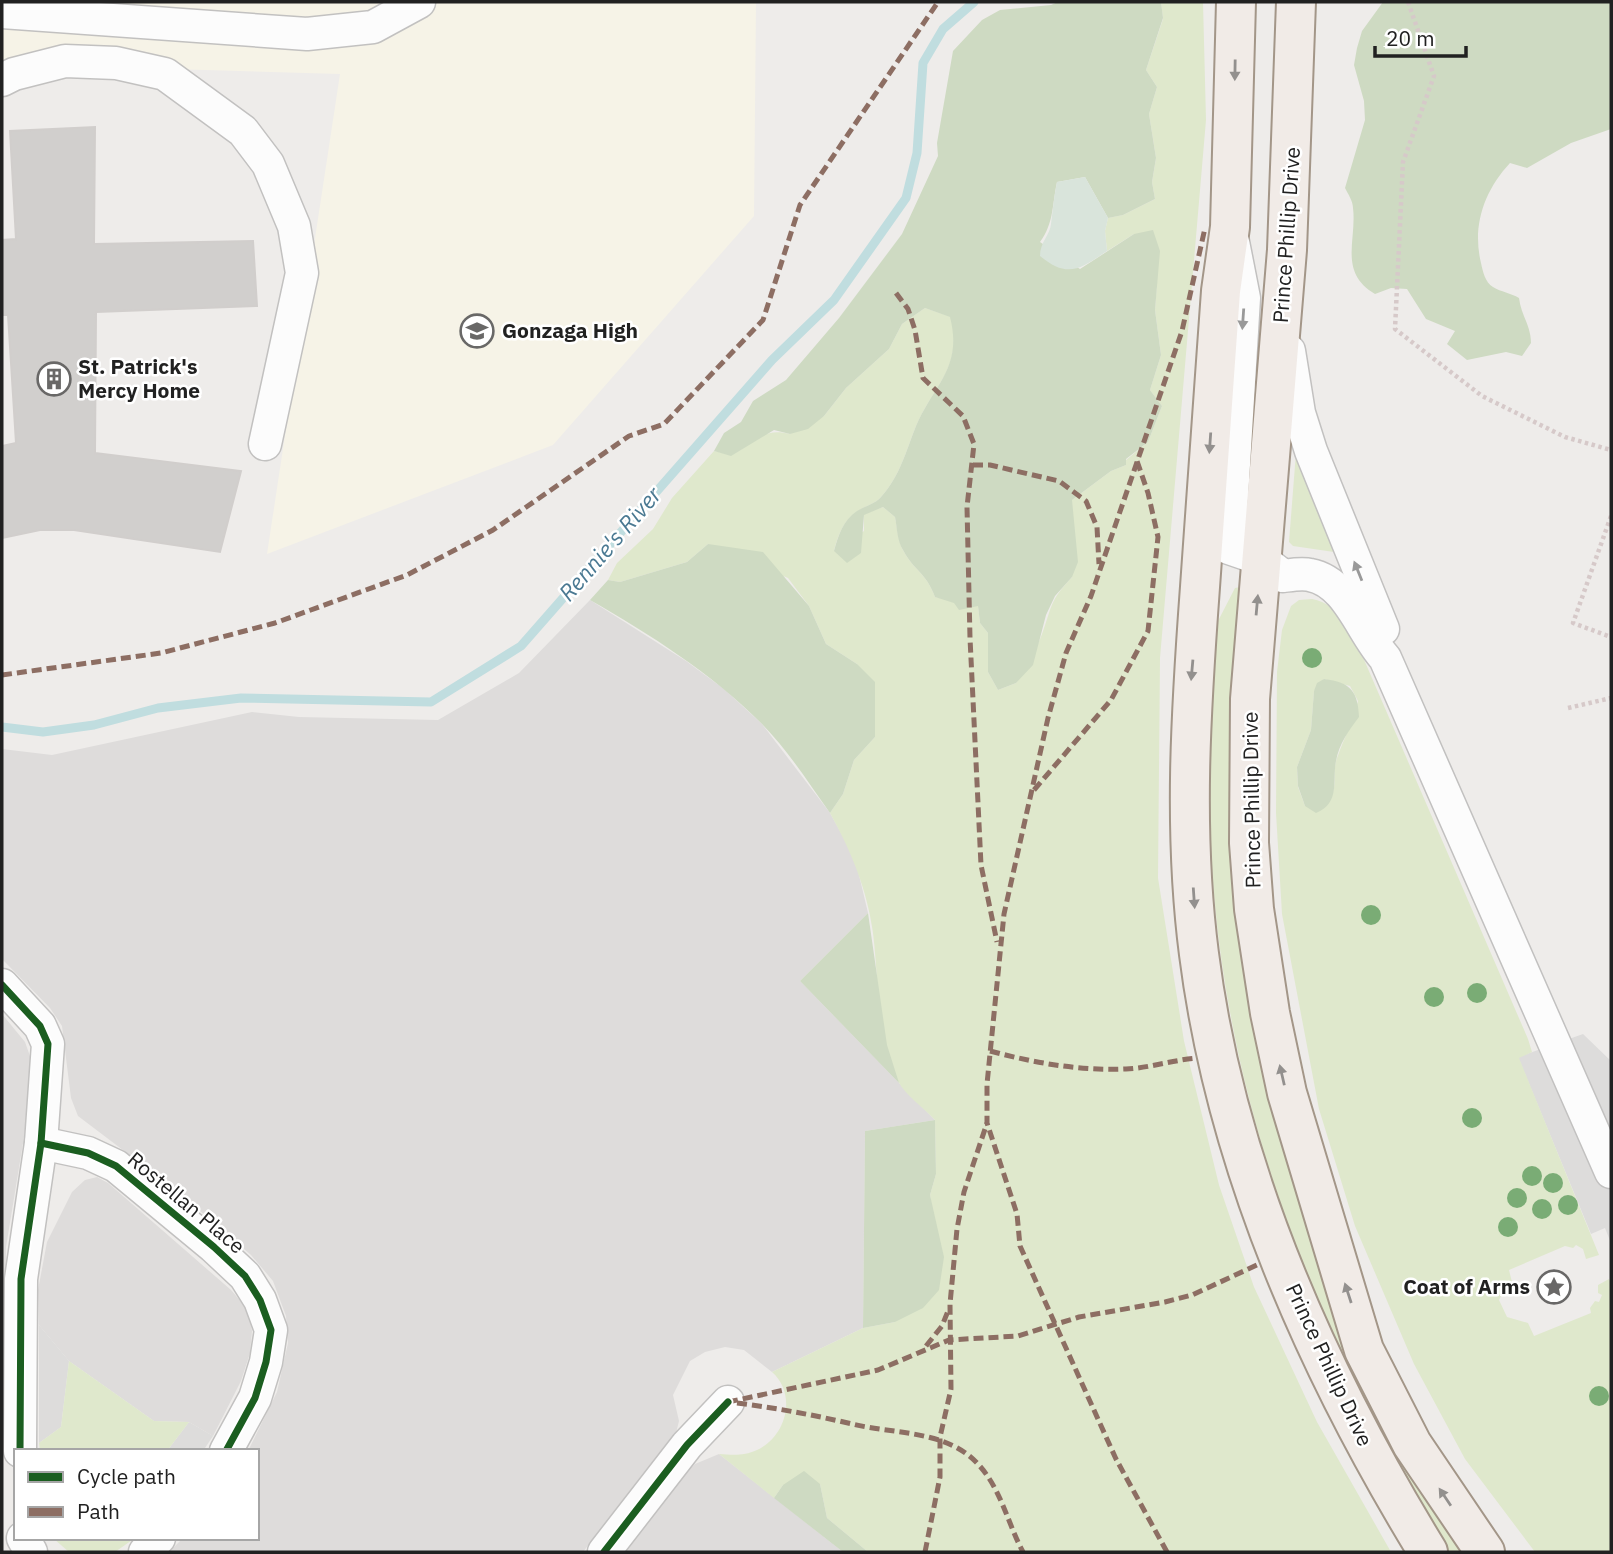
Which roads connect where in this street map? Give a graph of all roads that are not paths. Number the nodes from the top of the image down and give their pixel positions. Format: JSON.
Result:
{"nodes":[{"id":1,"x":419,"y":2,"type":"edge"},
{"id":2,"x":1236,"y":2,"type":"edge"},
{"id":3,"x":1296,"y":2,"type":"edge"},
{"id":4,"x":2,"y":12,"type":"edge"},
{"id":5,"x":2,"y":80,"type":"edge"},
{"id":6,"x":1230,"y":227,"type":"junction"},
{"id":7,"x":1282,"y":320,"type":"junction"},
{"id":8,"x":265,"y":444,"type":"dead end"},
{"id":9,"x":1261,"y":559,"type":"junction"},
{"id":10,"x":1385,"y":658,"type":"junction"},
{"id":11,"x":2,"y":985,"type":"edge"},
{"id":12,"x":41,"y":1143,"type":"junction"},
{"id":13,"x":1611,"y":1172,"type":"edge"},
{"id":14,"x":729,"y":1402,"type":"dead end"},
{"id":15,"x":20,"y":1449,"type":"edge"},
{"id":16,"x":227,"y":1449,"type":"edge"},
{"id":17,"x":604,"y":1552,"type":"edge"},
{"id":18,"x":1428,"y":1552,"type":"edge"},
{"id":19,"x":1485,"y":1552,"type":"edge"}],
"edges":[{"from":1,"to":4,"type":"street"},
{"from":2,"to":6,"type":"main road","name":"Prince Phillip Drive","one_way":true},
{"from":3,"to":7,"type":"main road","name":"Prince Phillip Drive"},
{"from":5,"to":8,"type":"street"},
{"from":6,"to":9,"type":"street","one_way":true},
{"from":6,"to":18,"type":"main road","name":"Prince Phillip Drive","one_way":true},
{"from":7,"to":9,"type":"main road","name":"Prince Phillip Drive"},
{"from":10,"to":7,"type":"street","one_way":true},
{"from":9,"to":10,"type":"street"},
{"from":19,"to":9,"type":"main road","name":"Prince Phillip Drive","one_way":true},
{"from":10,"to":13,"type":"street"},
{"from":11,"to":12,"type":"street"},
{"from":12,"to":15,"type":"street"},
{"from":12,"to":16,"type":"street","name":"Rostellan Place"},
{"from":14,"to":17,"type":"street"}]}
